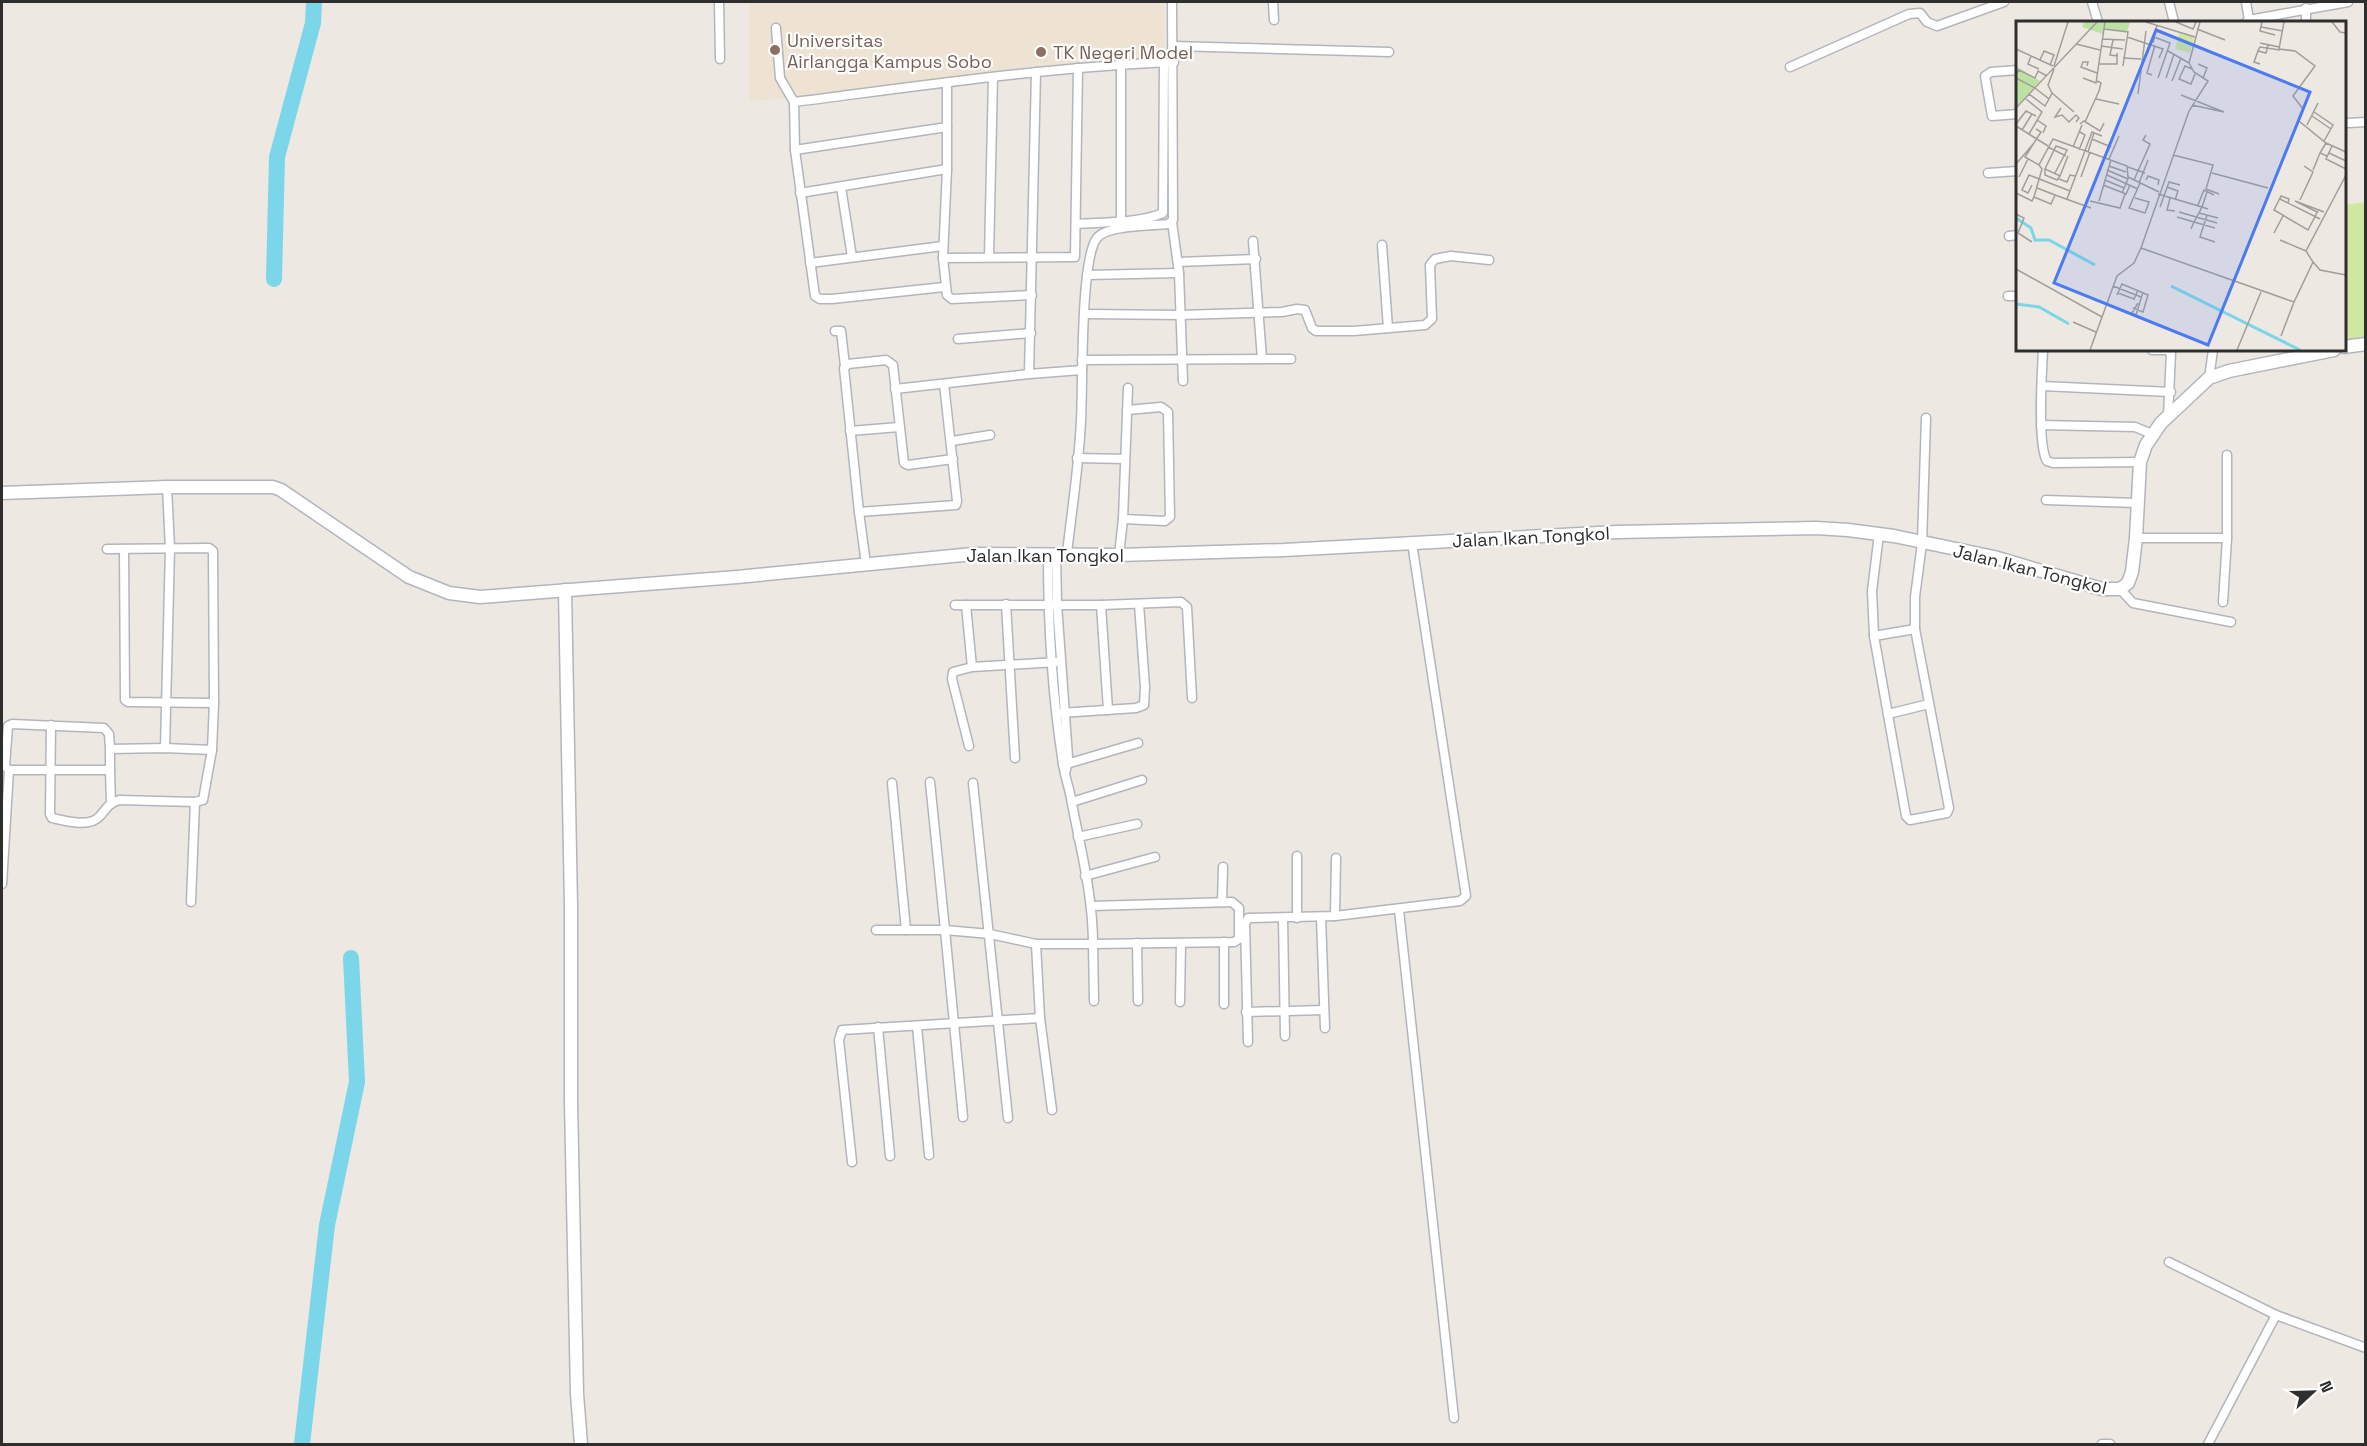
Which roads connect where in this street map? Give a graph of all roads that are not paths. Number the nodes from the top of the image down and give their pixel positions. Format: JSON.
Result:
{"nodes":[{"id":1,"x":719,"y":2,"type":"edge"},
{"id":2,"x":1172,"y":2,"type":"edge"},
{"id":3,"x":1273,"y":2,"type":"edge"},
{"id":4,"x":2004,"y":2,"type":"edge"},
{"id":5,"x":2092,"y":2,"type":"edge"},
{"id":6,"x":2169,"y":2,"type":"edge"},
{"id":7,"x":2246,"y":2,"type":"edge"},
{"id":8,"x":2348,"y":2,"type":"edge"},
{"id":9,"x":2306,"y":8,"type":"junction"},
{"id":10,"x":1274,"y":20,"type":"dead end"},
{"id":11,"x":2098,"y":21,"type":"edge"},
{"id":12,"x":2174,"y":21,"type":"edge"},
{"id":13,"x":2247,"y":21,"type":"edge"},
{"id":14,"x":2306,"y":21,"type":"edge"},
{"id":15,"x":776,"y":28,"type":"dead end"},
{"id":16,"x":1173,"y":46,"type":"junction"},
{"id":17,"x":1389,"y":52,"type":"dead end"},
{"id":18,"x":720,"y":59,"type":"dead end"},
{"id":19,"x":1164,"y":62,"type":"junction"},
{"id":20,"x":1174,"y":62,"type":"junction"},
{"id":21,"x":1121,"y":64,"type":"junction"},
{"id":22,"x":1790,"y":67,"type":"dead end"},
{"id":23,"x":1078,"y":68,"type":"junction"},
{"id":24,"x":2016,"y":70,"type":"edge"},
{"id":25,"x":1036,"y":72,"type":"junction"},
{"id":26,"x":993,"y":77,"type":"junction"},
{"id":27,"x":947,"y":83,"type":"junction"},
{"id":28,"x":794,"y":102,"type":"junction"},
{"id":29,"x":2016,"y":114,"type":"edge"},
{"id":30,"x":2366,"y":122,"type":"edge"},
{"id":31,"x":2348,"y":123,"type":"dead end"},
{"id":32,"x":947,"y":127,"type":"junction"},
{"id":33,"x":795,"y":150,"type":"junction"},
{"id":34,"x":947,"y":169,"type":"junction"},
{"id":35,"x":2016,"y":171,"type":"edge"},
{"id":36,"x":1988,"y":173,"type":"dead end"},
{"id":37,"x":841,"y":187,"type":"junction"},
{"id":38,"x":800,"y":193,"type":"junction"},
{"id":39,"x":1121,"y":220,"type":"junction"},
{"id":40,"x":1172,"y":222,"type":"junction"},
{"id":41,"x":1077,"y":224,"type":"junction"},
{"id":42,"x":1253,"y":241,"type":"dead end"},
{"id":43,"x":1382,"y":245,"type":"dead end"},
{"id":44,"x":943,"y":246,"type":"junction"},
{"id":45,"x":1033,"y":256,"type":"junction"},
{"id":46,"x":852,"y":257,"type":"junction"},
{"id":47,"x":989,"y":257,"type":"junction"},
{"id":48,"x":943,"y":258,"type":"junction"},
{"id":49,"x":1256,"y":260,"type":"junction"},
{"id":50,"x":1489,"y":260,"type":"dead end"},
{"id":51,"x":1178,"y":262,"type":"junction"},
{"id":52,"x":810,"y":263,"type":"junction"},
{"id":53,"x":1179,"y":273,"type":"junction"},
{"id":54,"x":1087,"y":275,"type":"junction"},
{"id":55,"x":944,"y":287,"type":"junction"},
{"id":56,"x":1032,"y":295,"type":"junction"},
{"id":57,"x":2008,"y":296,"type":"dead end"},
{"id":58,"x":2016,"y":296,"type":"edge"},
{"id":59,"x":1258,"y":313,"type":"junction"},
{"id":60,"x":1085,"y":314,"type":"junction"},
{"id":61,"x":1180,"y":315,"type":"junction"},
{"id":62,"x":1388,"y":328,"type":"junction"},
{"id":63,"x":835,"y":331,"type":"dead end"},
{"id":64,"x":1031,"y":333,"type":"junction"},
{"id":65,"x":958,"y":339,"type":"dead end"},
{"id":66,"x":2366,"y":344,"type":"edge"},
{"id":67,"x":2346,"y":347,"type":"edge"},
{"id":68,"x":2043,"y":351,"type":"edge"},
{"id":69,"x":2168,"y":351,"type":"edge"},
{"id":70,"x":2212,"y":351,"type":"edge"},
{"id":71,"x":2329,"y":351,"type":"edge"},
{"id":72,"x":1182,"y":359,"type":"junction"},
{"id":73,"x":1262,"y":359,"type":"junction"},
{"id":74,"x":1291,"y":359,"type":"dead end"},
{"id":75,"x":1082,"y":365,"type":"junction"},
{"id":76,"x":845,"y":366,"type":"junction"},
{"id":77,"x":1029,"y":374,"type":"junction"},
{"id":78,"x":2209,"y":378,"type":"junction"},
{"id":79,"x":1183,"y":381,"type":"dead end"},
{"id":80,"x":944,"y":384,"type":"junction"},
{"id":81,"x":2042,"y":386,"type":"junction"},
{"id":82,"x":1128,"y":388,"type":"dead end"},
{"id":83,"x":895,"y":389,"type":"junction"},
{"id":84,"x":2171,"y":392,"type":"junction"},
{"id":85,"x":1127,"y":410,"type":"junction"},
{"id":86,"x":2168,"y":417,"type":"junction"},
{"id":87,"x":1926,"y":418,"type":"dead end"},
{"id":88,"x":2042,"y":425,"type":"junction"},
{"id":89,"x":899,"y":428,"type":"junction"},
{"id":90,"x":850,"y":431,"type":"junction"},
{"id":91,"x":2152,"y":434,"type":"junction"},
{"id":92,"x":990,"y":435,"type":"dead end"},
{"id":93,"x":952,"y":441,"type":"junction"},
{"id":94,"x":2227,"y":454,"type":"dead end"},
{"id":95,"x":1077,"y":458,"type":"junction"},
{"id":96,"x":953,"y":459,"type":"junction"},
{"id":97,"x":1125,"y":459,"type":"junction"},
{"id":98,"x":2140,"y":462,"type":"junction"},
{"id":99,"x":167,"y":487,"type":"junction"},
{"id":100,"x":2,"y":493,"type":"edge"},
{"id":101,"x":2046,"y":500,"type":"dead end"},
{"id":102,"x":2136,"y":503,"type":"junction"},
{"id":103,"x":859,"y":512,"type":"junction"},
{"id":104,"x":1123,"y":519,"type":"junction"},
{"id":105,"x":1880,"y":534,"type":"junction"},
{"id":106,"x":2136,"y":538,"type":"junction"},
{"id":107,"x":2227,"y":538,"type":"junction"},
{"id":108,"x":1412,"y":543,"type":"junction"},
{"id":109,"x":1922,"y":543,"type":"junction"},
{"id":110,"x":170,"y":548,"type":"junction"},
{"id":111,"x":107,"y":549,"type":"dead end"},
{"id":112,"x":124,"y":549,"type":"junction"},
{"id":113,"x":1057,"y":553,"type":"junction"},
{"id":114,"x":1119,"y":555,"type":"junction"},
{"id":115,"x":866,"y":564,"type":"junction"},
{"id":116,"x":2120,"y":589,"type":"junction"},
{"id":117,"x":565,"y":590,"type":"junction"},
{"id":118,"x":2223,"y":602,"type":"dead end"},
{"id":119,"x":1006,"y":604,"type":"junction"},
{"id":120,"x":1052,"y":604,"type":"junction"},
{"id":121,"x":1139,"y":604,"type":"junction"},
{"id":122,"x":955,"y":605,"type":"dead end"},
{"id":123,"x":966,"y":605,"type":"junction"},
{"id":124,"x":1101,"y":605,"type":"junction"},
{"id":125,"x":2231,"y":622,"type":"dead end"},
{"id":126,"x":1915,"y":628,"type":"junction"},
{"id":127,"x":1874,"y":636,"type":"junction"},
{"id":128,"x":1057,"y":662,"type":"junction"},
{"id":129,"x":1010,"y":666,"type":"junction"},
{"id":130,"x":972,"y":667,"type":"junction"},
{"id":131,"x":1192,"y":698,"type":"dead end"},
{"id":132,"x":166,"y":703,"type":"junction"},
{"id":133,"x":214,"y":703,"type":"junction"},
{"id":134,"x":1929,"y":704,"type":"junction"},
{"id":135,"x":1108,"y":710,"type":"junction"},
{"id":136,"x":1061,"y":713,"type":"junction"},
{"id":137,"x":1888,"y":714,"type":"junction"},
{"id":138,"x":51,"y":725,"type":"junction"},
{"id":139,"x":1138,"y":744,"type":"dead end"},
{"id":140,"x":969,"y":746,"type":"dead end"},
{"id":141,"x":165,"y":748,"type":"junction"},
{"id":142,"x":110,"y":749,"type":"junction"},
{"id":143,"x":212,"y":750,"type":"junction"},
{"id":144,"x":1015,"y":758,"type":"dead end"},
{"id":145,"x":1065,"y":767,"type":"junction"},
{"id":146,"x":9,"y":770,"type":"junction"},
{"id":147,"x":110,"y":770,"type":"junction"},
{"id":148,"x":51,"y":771,"type":"junction"},
{"id":149,"x":1142,"y":780,"type":"dead end"},
{"id":150,"x":892,"y":783,"type":"dead end"},
{"id":151,"x":930,"y":783,"type":"dead end"},
{"id":152,"x":973,"y":783,"type":"dead end"},
{"id":153,"x":195,"y":802,"type":"junction"},
{"id":154,"x":1072,"y":802,"type":"junction"},
{"id":155,"x":111,"y":803,"type":"junction"},
{"id":156,"x":1137,"y":824,"type":"dead end"},
{"id":157,"x":1078,"y":837,"type":"junction"},
{"id":158,"x":1297,"y":856,"type":"dead end"},
{"id":159,"x":1155,"y":857,"type":"dead end"},
{"id":160,"x":1336,"y":858,"type":"dead end"},
{"id":161,"x":1223,"y":867,"type":"dead end"},
{"id":162,"x":1085,"y":876,"type":"junction"},
{"id":163,"x":2,"y":884,"type":"edge"},
{"id":164,"x":191,"y":902,"type":"dead end"},
{"id":165,"x":1222,"y":902,"type":"junction"},
{"id":166,"x":1091,"y":906,"type":"junction"},
{"id":167,"x":1399,"y":910,"type":"junction"},
{"id":168,"x":1335,"y":916,"type":"junction"},
{"id":169,"x":1321,"y":917,"type":"junction"},
{"id":170,"x":1283,"y":918,"type":"junction"},
{"id":171,"x":1297,"y":918,"type":"junction"},
{"id":172,"x":876,"y":930,"type":"dead end"},
{"id":173,"x":906,"y":930,"type":"junction"},
{"id":174,"x":945,"y":930,"type":"junction"},
{"id":175,"x":990,"y":934,"type":"junction"},
{"id":176,"x":1224,"y":942,"type":"junction"},
{"id":177,"x":1137,"y":943,"type":"junction"},
{"id":178,"x":1181,"y":943,"type":"junction"},
{"id":179,"x":1036,"y":944,"type":"junction"},
{"id":180,"x":1093,"y":944,"type":"junction"},
{"id":181,"x":1094,"y":1001,"type":"dead end"},
{"id":182,"x":1138,"y":1001,"type":"dead end"},
{"id":183,"x":1180,"y":1002,"type":"dead end"},
{"id":184,"x":1224,"y":1004,"type":"dead end"},
{"id":185,"x":1324,"y":1010,"type":"junction"},
{"id":186,"x":1246,"y":1012,"type":"junction"},
{"id":187,"x":1286,"y":1012,"type":"junction"},
{"id":188,"x":1040,"y":1018,"type":"junction"},
{"id":189,"x":997,"y":1021,"type":"junction"},
{"id":190,"x":955,"y":1024,"type":"junction"},
{"id":191,"x":917,"y":1026,"type":"junction"},
{"id":192,"x":878,"y":1027,"type":"junction"},
{"id":193,"x":1325,"y":1028,"type":"dead end"},
{"id":194,"x":1285,"y":1036,"type":"dead end"},
{"id":195,"x":1248,"y":1042,"type":"dead end"},
{"id":196,"x":1053,"y":1110,"type":"dead end"},
{"id":197,"x":963,"y":1117,"type":"dead end"},
{"id":198,"x":1008,"y":1118,"type":"dead end"},
{"id":199,"x":929,"y":1155,"type":"dead end"},
{"id":200,"x":891,"y":1156,"type":"dead end"},
{"id":201,"x":852,"y":1162,"type":"dead end"},
{"id":202,"x":2169,"y":1262,"type":"dead end"},
{"id":203,"x":2276,"y":1315,"type":"junction"},
{"id":204,"x":2366,"y":1348,"type":"edge"},
{"id":205,"x":1454,"y":1418,"type":"dead end"},
{"id":206,"x":581,"y":1444,"type":"edge"},
{"id":207,"x":2102,"y":1444,"type":"edge"},
{"id":208,"x":2110,"y":1444,"type":"edge"},
{"id":209,"x":2208,"y":1444,"type":"edge"}],
"edges":[{"from":1,"to":18,"type":"street"},
{"from":2,"to":16,"type":"street"},
{"from":3,"to":10,"type":"street"},
{"from":4,"to":22,"type":"street"},
{"from":5,"to":11,"type":"street"},
{"from":6,"to":12,"type":"street"},
{"from":7,"to":13,"type":"street"},
{"from":8,"to":9,"type":"street"},
{"from":9,"to":13,"type":"street"},
{"from":9,"to":14,"type":"street"},
{"from":15,"to":28,"type":"street"},
{"from":16,"to":17,"type":"street"},
{"from":16,"to":20,"type":"street"},
{"from":19,"to":20,"type":"street"},
{"from":19,"to":21,"type":"street"},
{"from":19,"to":39,"type":"street"},
{"from":20,"to":40,"type":"street"},
{"from":21,"to":23,"type":"street"},
{"from":21,"to":39,"type":"street"},
{"from":23,"to":25,"type":"street"},
{"from":23,"to":41,"type":"street"},
{"from":24,"to":29,"type":"street"},
{"from":25,"to":26,"type":"street"},
{"from":25,"to":45,"type":"street"},
{"from":26,"to":27,"type":"street"},
{"from":26,"to":47,"type":"street"},
{"from":27,"to":28,"type":"street"},
{"from":27,"to":32,"type":"street"},
{"from":28,"to":33,"type":"street"},
{"from":30,"to":31,"type":"street"},
{"from":32,"to":33,"type":"street"},
{"from":32,"to":34,"type":"street"},
{"from":33,"to":38,"type":"street"},
{"from":34,"to":37,"type":"street"},
{"from":34,"to":44,"type":"street"},
{"from":35,"to":36,"type":"street"},
{"from":37,"to":38,"type":"street"},
{"from":37,"to":46,"type":"street"},
{"from":38,"to":52,"type":"street"},
{"from":39,"to":41,"type":"street"},
{"from":40,"to":51,"type":"street"},
{"from":40,"to":54,"type":"street"},
{"from":41,"to":45,"type":"street"},
{"from":42,"to":49,"type":"street"},
{"from":43,"to":62,"type":"street"},
{"from":44,"to":46,"type":"street"},
{"from":44,"to":48,"type":"street"},
{"from":45,"to":47,"type":"street"},
{"from":45,"to":56,"type":"street"},
{"from":46,"to":52,"type":"street"},
{"from":47,"to":48,"type":"street"},
{"from":48,"to":55,"type":"street"},
{"from":49,"to":51,"type":"street"},
{"from":49,"to":59,"type":"street"},
{"from":50,"to":62,"type":"street"},
{"from":51,"to":53,"type":"street"},
{"from":52,"to":55,"type":"street"},
{"from":53,"to":54,"type":"street"},
{"from":53,"to":61,"type":"street"},
{"from":54,"to":60,"type":"street"},
{"from":55,"to":56,"type":"street"},
{"from":56,"to":64,"type":"street"},
{"from":57,"to":58,"type":"street"},
{"from":59,"to":61,"type":"street"},
{"from":59,"to":62,"type":"street"},
{"from":59,"to":73,"type":"street"},
{"from":60,"to":61,"type":"street"},
{"from":60,"to":75,"type":"street"},
{"from":61,"to":72,"type":"street"},
{"from":63,"to":76,"type":"street"},
{"from":64,"to":65,"type":"street"},
{"from":64,"to":77,"type":"street"},
{"from":66,"to":67,"type":"street"},
{"from":68,"to":81,"type":"street"},
{"from":69,"to":84,"type":"street"},
{"from":70,"to":78,"type":"street"},
{"from":71,"to":78,"type":"street","name":"Jalan Ikan Tongkol"},
{"from":72,"to":73,"type":"street"},
{"from":72,"to":75,"type":"street"},
{"from":72,"to":79,"type":"street"},
{"from":73,"to":74,"type":"street"},
{"from":75,"to":77,"type":"street"},
{"from":75,"to":95,"type":"street"},
{"from":76,"to":83,"type":"street"},
{"from":76,"to":90,"type":"street"},
{"from":77,"to":80,"type":"street"},
{"from":78,"to":86,"type":"street","name":"Jalan Ikan Tongkol"},
{"from":80,"to":83,"type":"street"},
{"from":80,"to":93,"type":"street"},
{"from":81,"to":84,"type":"street"},
{"from":81,"to":88,"type":"street"},
{"from":82,"to":85,"type":"street"},
{"from":83,"to":89,"type":"street"},
{"from":84,"to":86,"type":"street"},
{"from":85,"to":97,"type":"street"},
{"from":85,"to":104,"type":"street"},
{"from":86,"to":91,"type":"street","name":"Jalan Ikan Tongkol"},
{"from":87,"to":109,"type":"street"},
{"from":88,"to":91,"type":"street"},
{"from":88,"to":98,"type":"street"},
{"from":89,"to":90,"type":"street"},
{"from":89,"to":96,"type":"street"},
{"from":90,"to":103,"type":"street"},
{"from":91,"to":98,"type":"street","name":"Jalan Ikan Tongkol"},
{"from":92,"to":93,"type":"street"},
{"from":93,"to":96,"type":"street"},
{"from":94,"to":107,"type":"street"},
{"from":95,"to":97,"type":"street"},
{"from":95,"to":113,"type":"street"},
{"from":96,"to":103,"type":"street"},
{"from":97,"to":104,"type":"street"},
{"from":98,"to":102,"type":"street","name":"Jalan Ikan Tongkol"},
{"from":99,"to":100,"type":"street","name":"Jalan Ikan Tongkol"},
{"from":99,"to":110,"type":"street"},
{"from":99,"to":117,"type":"street","name":"Jalan Ikan Tongkol"},
{"from":101,"to":102,"type":"street"},
{"from":102,"to":106,"type":"street","name":"Jalan Ikan Tongkol"},
{"from":103,"to":115,"type":"street"},
{"from":104,"to":114,"type":"street"},
{"from":105,"to":108,"type":"street","name":"Jalan Ikan Tongkol"},
{"from":105,"to":109,"type":"street","name":"Jalan Ikan Tongkol"},
{"from":105,"to":127,"type":"street"},
{"from":106,"to":107,"type":"street"},
{"from":106,"to":116,"type":"street","name":"Jalan Ikan Tongkol"},
{"from":107,"to":118,"type":"street"},
{"from":108,"to":114,"type":"street","name":"Jalan Ikan Tongkol"},
{"from":108,"to":167,"type":"street"},
{"from":109,"to":116,"type":"street","name":"Jalan Ikan Tongkol"},
{"from":109,"to":126,"type":"street"},
{"from":110,"to":112,"type":"street"},
{"from":110,"to":132,"type":"street"},
{"from":110,"to":133,"type":"street"},
{"from":111,"to":112,"type":"street"},
{"from":112,"to":132,"type":"street"},
{"from":113,"to":114,"type":"street","name":"Jalan Ikan Tongkol"},
{"from":113,"to":115,"type":"street","name":"Jalan Ikan Tongkol"},
{"from":113,"to":120,"type":"street"},
{"from":115,"to":117,"type":"street","name":"Jalan Ikan Tongkol"},
{"from":116,"to":125,"type":"street"},
{"from":117,"to":206,"type":"street"},
{"from":119,"to":120,"type":"street"},
{"from":119,"to":123,"type":"street"},
{"from":119,"to":129,"type":"street"},
{"from":120,"to":124,"type":"street"},
{"from":120,"to":128,"type":"street"},
{"from":121,"to":124,"type":"street"},
{"from":121,"to":131,"type":"street"},
{"from":121,"to":135,"type":"street"},
{"from":122,"to":123,"type":"street"},
{"from":123,"to":130,"type":"street"},
{"from":124,"to":135,"type":"street"},
{"from":126,"to":127,"type":"street"},
{"from":126,"to":134,"type":"street"},
{"from":127,"to":137,"type":"street"},
{"from":128,"to":129,"type":"street"},
{"from":128,"to":136,"type":"street"},
{"from":129,"to":130,"type":"street"},
{"from":129,"to":144,"type":"street"},
{"from":130,"to":140,"type":"street"},
{"from":132,"to":133,"type":"street"},
{"from":132,"to":141,"type":"street"},
{"from":133,"to":143,"type":"street"},
{"from":134,"to":137,"type":"street"},
{"from":134,"to":137,"type":"street"},
{"from":135,"to":136,"type":"street"},
{"from":136,"to":145,"type":"street"},
{"from":138,"to":142,"type":"street"},
{"from":138,"to":146,"type":"street"},
{"from":138,"to":148,"type":"street"},
{"from":139,"to":145,"type":"street"},
{"from":141,"to":142,"type":"street"},
{"from":141,"to":143,"type":"street"},
{"from":142,"to":147,"type":"street"},
{"from":143,"to":153,"type":"street"},
{"from":145,"to":154,"type":"street"},
{"from":146,"to":148,"type":"street"},
{"from":146,"to":163,"type":"street"},
{"from":147,"to":148,"type":"street"},
{"from":147,"to":155,"type":"street"},
{"from":148,"to":155,"type":"street"},
{"from":149,"to":154,"type":"street"},
{"from":150,"to":173,"type":"street"},
{"from":151,"to":174,"type":"street"},
{"from":152,"to":175,"type":"street"},
{"from":153,"to":155,"type":"street"},
{"from":153,"to":164,"type":"street"},
{"from":154,"to":157,"type":"street"},
{"from":156,"to":157,"type":"street"},
{"from":157,"to":162,"type":"street"},
{"from":158,"to":171,"type":"street"},
{"from":159,"to":162,"type":"street"},
{"from":160,"to":168,"type":"street"},
{"from":161,"to":165,"type":"street"},
{"from":162,"to":166,"type":"street"},
{"from":165,"to":166,"type":"street"},
{"from":165,"to":176,"type":"street"},
{"from":166,"to":180,"type":"street"},
{"from":167,"to":168,"type":"street"},
{"from":167,"to":205,"type":"street"},
{"from":168,"to":169,"type":"street"},
{"from":169,"to":171,"type":"street"},
{"from":169,"to":185,"type":"street"},
{"from":170,"to":171,"type":"street"},
{"from":170,"to":186,"type":"street"},
{"from":170,"to":187,"type":"street"},
{"from":172,"to":173,"type":"street"},
{"from":173,"to":174,"type":"street"},
{"from":174,"to":175,"type":"street"},
{"from":174,"to":190,"type":"street"},
{"from":175,"to":179,"type":"street"},
{"from":175,"to":189,"type":"street"},
{"from":176,"to":178,"type":"street"},
{"from":176,"to":184,"type":"street"},
{"from":177,"to":178,"type":"street"},
{"from":177,"to":180,"type":"street"},
{"from":177,"to":182,"type":"street"},
{"from":178,"to":183,"type":"street"},
{"from":179,"to":180,"type":"street"},
{"from":179,"to":188,"type":"street"},
{"from":180,"to":181,"type":"street"},
{"from":185,"to":187,"type":"street"},
{"from":185,"to":193,"type":"street"},
{"from":186,"to":187,"type":"street"},
{"from":186,"to":195,"type":"street"},
{"from":187,"to":194,"type":"street"},
{"from":188,"to":189,"type":"street"},
{"from":188,"to":196,"type":"street"},
{"from":189,"to":190,"type":"street"},
{"from":189,"to":198,"type":"street"},
{"from":190,"to":191,"type":"street"},
{"from":190,"to":197,"type":"street"},
{"from":191,"to":192,"type":"street"},
{"from":191,"to":199,"type":"street"},
{"from":192,"to":200,"type":"street"},
{"from":192,"to":201,"type":"street"},
{"from":202,"to":203,"type":"street"},
{"from":203,"to":204,"type":"street"},
{"from":203,"to":209,"type":"street"},
{"from":207,"to":208,"type":"street"}]}
